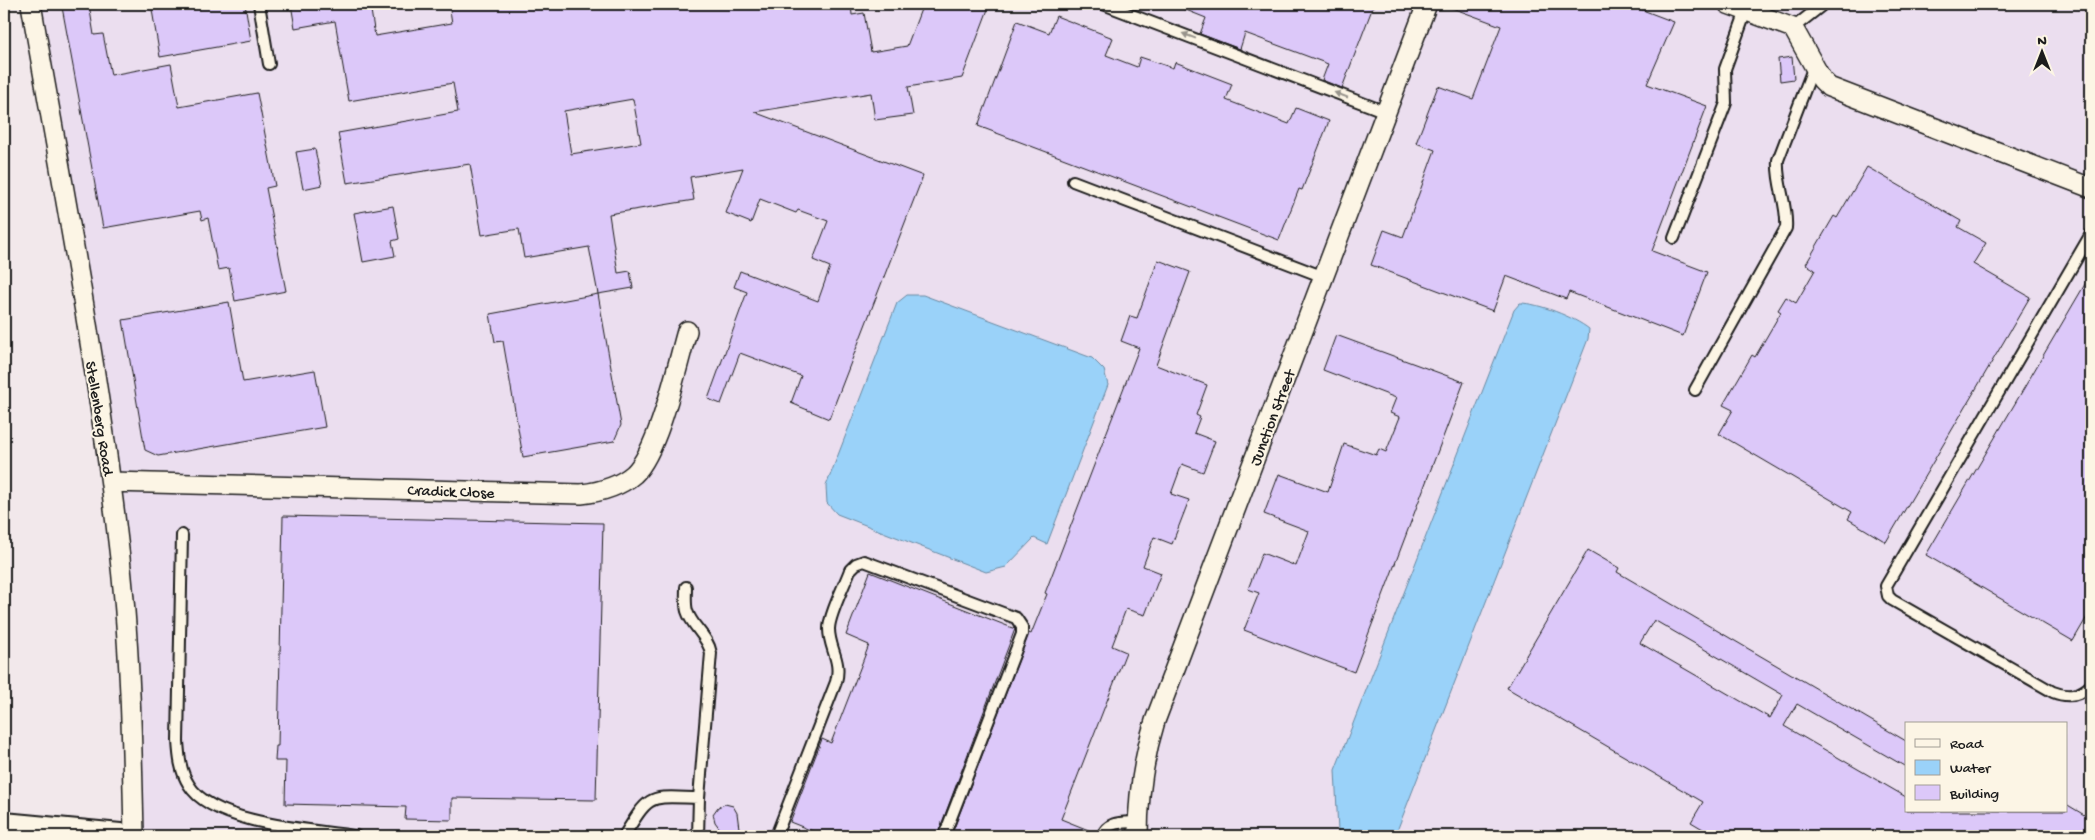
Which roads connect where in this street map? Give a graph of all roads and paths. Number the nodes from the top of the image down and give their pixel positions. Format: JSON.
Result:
{"nodes":[{"id":1,"x":31,"y":4,"type":"edge"},
{"id":2,"x":259,"y":4,"type":"edge"},
{"id":3,"x":1103,"y":4,"type":"edge"},
{"id":4,"x":1427,"y":4,"type":"edge"},
{"id":5,"x":1728,"y":4,"type":"edge"},
{"id":6,"x":1821,"y":6,"type":"dead end"},
{"id":7,"x":1746,"y":11,"type":"junction"},
{"id":8,"x":1793,"y":28,"type":"junction"},
{"id":9,"x":269,"y":64,"type":"dead end"},
{"id":10,"x":1814,"y":66,"type":"junction"},
{"id":11,"x":1386,"y":112,"type":"junction"},
{"id":12,"x":1073,"y":180,"type":"dead end"},
{"id":13,"x":2091,"y":188,"type":"edge"},
{"id":14,"x":2091,"y":234,"type":"edge"},
{"id":15,"x":1674,"y":238,"type":"dead end"},
{"id":16,"x":1324,"y":277,"type":"junction"},
{"id":17,"x":687,"y":331,"type":"dead end"},
{"id":18,"x":1695,"y":390,"type":"dead end"},
{"id":19,"x":111,"y":482,"type":"junction"},
{"id":20,"x":182,"y":535,"type":"dead end"},
{"id":21,"x":686,"y":587,"type":"dead end"},
{"id":22,"x":2091,"y":685,"type":"edge"},
{"id":23,"x":699,"y":798,"type":"junction"},
{"id":24,"x":4,"y":825,"type":"edge"},
{"id":25,"x":1138,"y":829,"type":"edge"},
{"id":26,"x":120,"y":836,"type":"edge"},
{"id":27,"x":134,"y":836,"type":"edge"},
{"id":28,"x":356,"y":836,"type":"edge"},
{"id":29,"x":624,"y":836,"type":"edge"},
{"id":30,"x":698,"y":836,"type":"edge"},
{"id":31,"x":776,"y":836,"type":"edge"},
{"id":32,"x":944,"y":836,"type":"edge"},
{"id":33,"x":1102,"y":836,"type":"edge"}],
"edges":[{"from":1,"to":19,"type":"street","name":"Stellenberg Road"},
{"from":2,"to":9,"type":"lane"},
{"from":11,"to":3,"type":"lane","one_way":true},
{"from":4,"to":11,"type":"street","name":"Junction Street"},
{"from":5,"to":7,"type":"street"},
{"from":6,"to":8,"type":"lane"},
{"from":7,"to":8,"type":"street"},
{"from":7,"to":15,"type":"lane"},
{"from":8,"to":10,"type":"street"},
{"from":10,"to":13,"type":"street"},
{"from":10,"to":18,"type":"lane"},
{"from":11,"to":16,"type":"street","name":"Junction Street"},
{"from":12,"to":16,"type":"lane"},
{"from":14,"to":22,"type":"lane"},
{"from":16,"to":25,"type":"street","name":"Junction Street"},
{"from":17,"to":19,"type":"street","name":"Cradick Close"},
{"from":19,"to":27,"type":"street","name":"Stellenberg Road"},
{"from":20,"to":28,"type":"lane"},
{"from":21,"to":23,"type":"lane"},
{"from":23,"to":29,"type":"lane"},
{"from":23,"to":30,"type":"lane"},
{"from":24,"to":26,"type":"street"},
{"from":25,"to":33,"type":"lane"},
{"from":31,"to":32,"type":"lane"}]}
